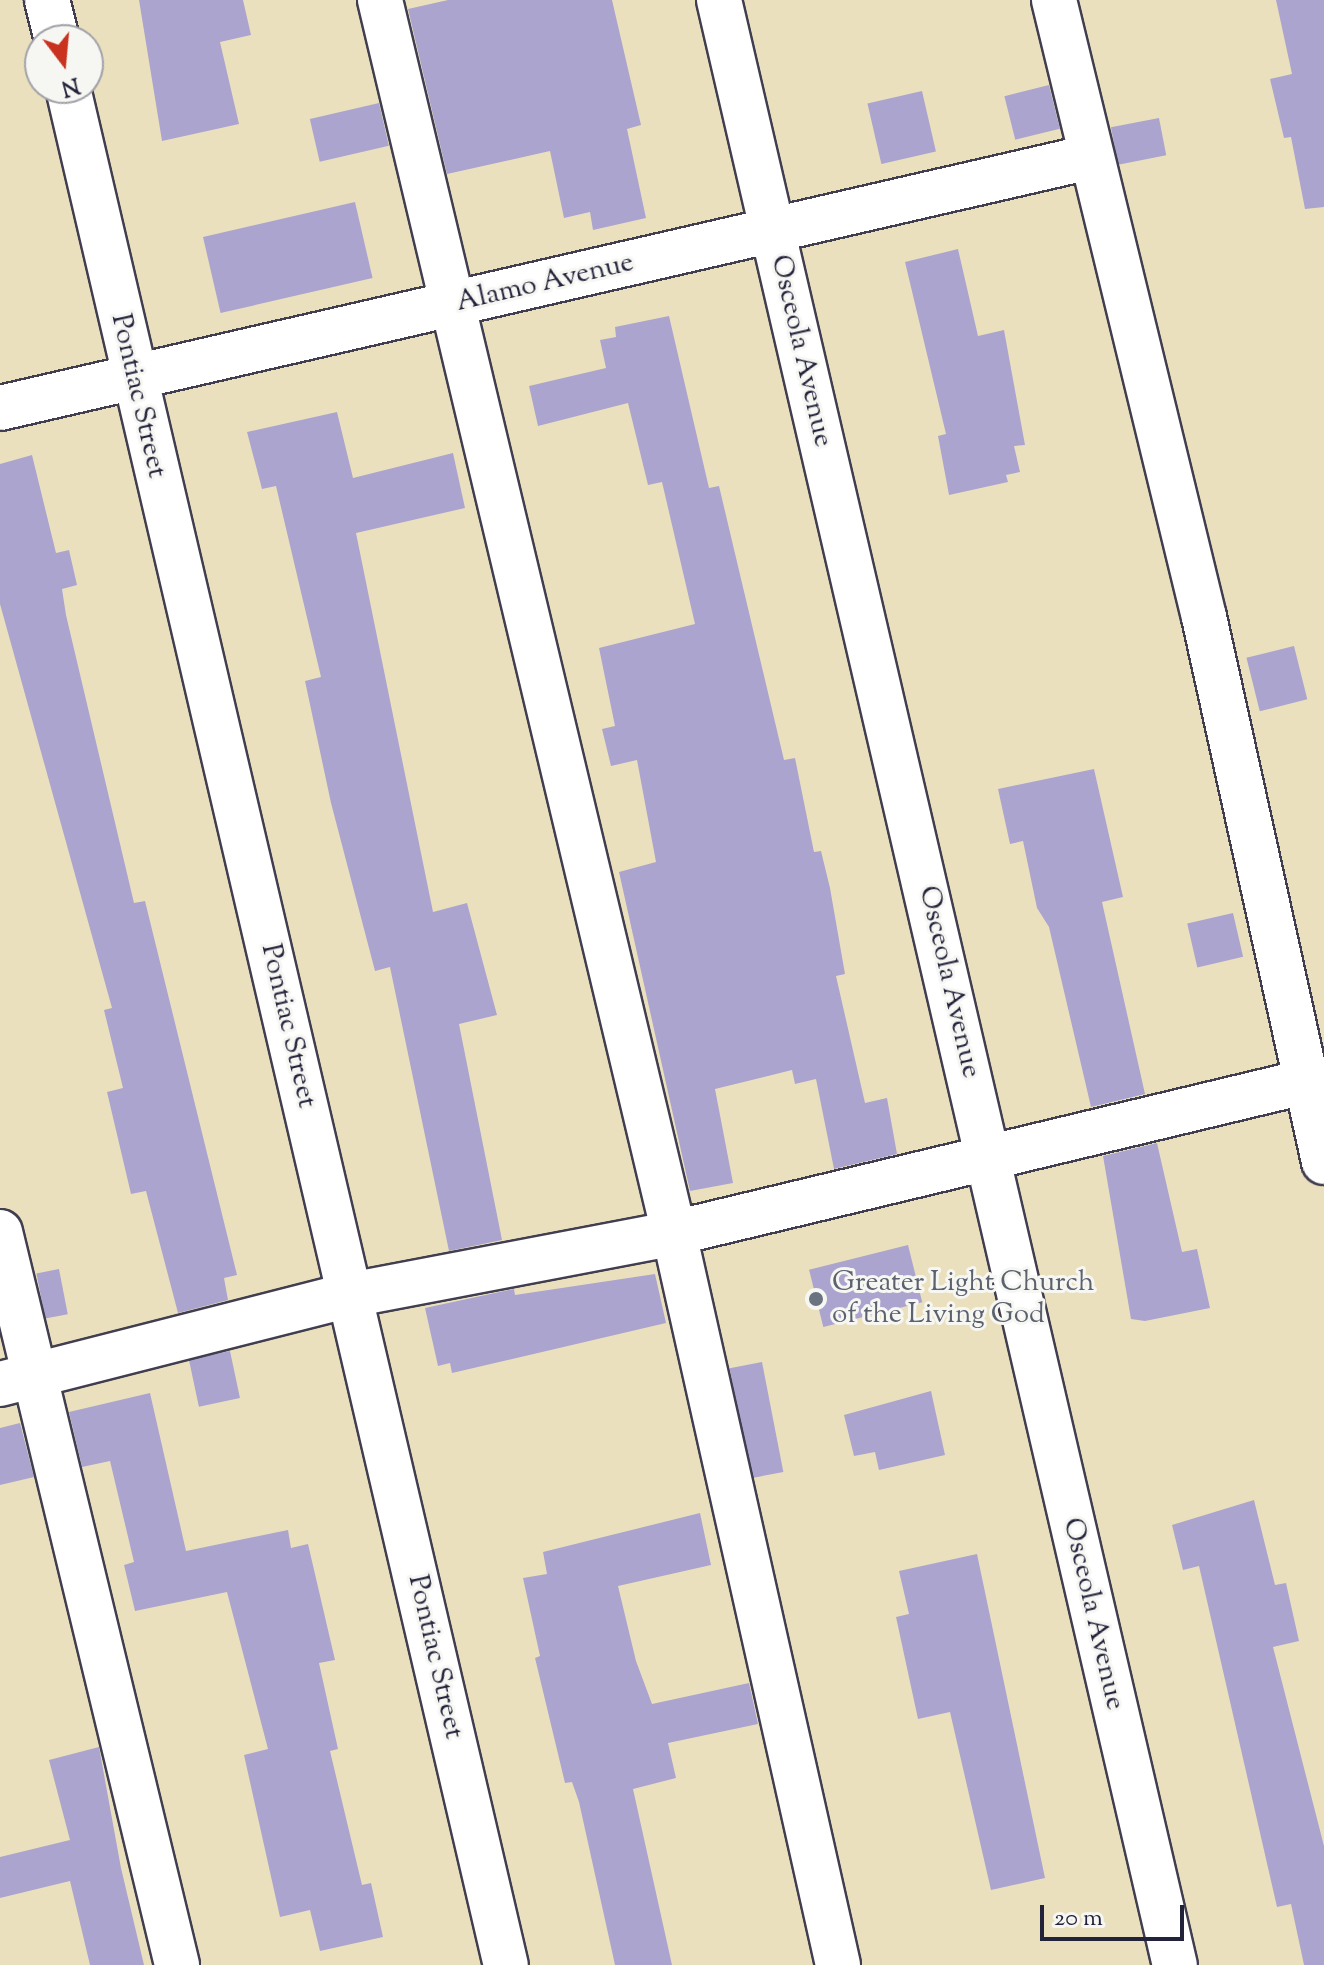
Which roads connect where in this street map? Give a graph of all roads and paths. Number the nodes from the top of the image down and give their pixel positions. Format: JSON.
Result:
{"nodes":[{"id":1,"x":47,"y":0,"type":"edge"},
{"id":2,"x":380,"y":0,"type":"edge"},
{"id":3,"x":719,"y":0,"type":"edge"},
{"id":4,"x":1054,"y":0,"type":"edge"},
{"id":5,"x":53,"y":24,"type":"edge"},
{"id":6,"x":72,"y":104,"type":"edge"},
{"id":7,"x":1090,"y":157,"type":"junction"},
{"id":8,"x":772,"y":230,"type":"junction"},
{"id":9,"x":450,"y":306,"type":"junction"},
{"id":10,"x":133,"y":377,"type":"junction"},
{"id":11,"x":0,"y":408,"type":"edge"},
{"id":12,"x":1304,"y":1082,"type":"junction"},
{"id":13,"x":989,"y":1153,"type":"junction"},
{"id":14,"x":1324,"y":1162,"type":"edge"},
{"id":15,"x":0,"y":1232,"type":"edge"},
{"id":16,"x":674,"y":1233,"type":"junction"},
{"id":17,"x":350,"y":1295,"type":"junction"},
{"id":18,"x":17,"y":1380,"type":"edge"},
{"id":19,"x":177,"y":1965,"type":"edge"},
{"id":20,"x":506,"y":1965,"type":"edge"},
{"id":21,"x":838,"y":1965,"type":"edge"},
{"id":22,"x":1175,"y":1965,"type":"edge"}],
"edges":[{"from":1,"to":5,"type":"street"},
{"from":2,"to":9,"type":"street"},
{"from":3,"to":8,"type":"street","name":"Osceola Avenue"},
{"from":4,"to":7,"type":"street"},
{"from":6,"to":10,"type":"street","name":"Pontiac Street"},
{"from":7,"to":8,"type":"street","name":"Alamo Avenue"},
{"from":7,"to":12,"type":"street"},
{"from":8,"to":9,"type":"street","name":"Alamo Avenue"},
{"from":8,"to":13,"type":"street","name":"Osceola Avenue"},
{"from":9,"to":10,"type":"street","name":"Alamo Avenue"},
{"from":9,"to":16,"type":"street"},
{"from":10,"to":11,"type":"street","name":"Alamo Avenue"},
{"from":10,"to":17,"type":"street","name":"Pontiac Street"},
{"from":12,"to":13,"type":"street"},
{"from":12,"to":14,"type":"street"},
{"from":13,"to":16,"type":"street"},
{"from":13,"to":22,"type":"street","name":"Osceola Avenue"},
{"from":15,"to":18,"type":"street"},
{"from":16,"to":17,"type":"street"},
{"from":16,"to":21,"type":"street"},
{"from":17,"to":18,"type":"street"},
{"from":17,"to":20,"type":"street","name":"Pontiac Street"},
{"from":18,"to":19,"type":"street"}]}
